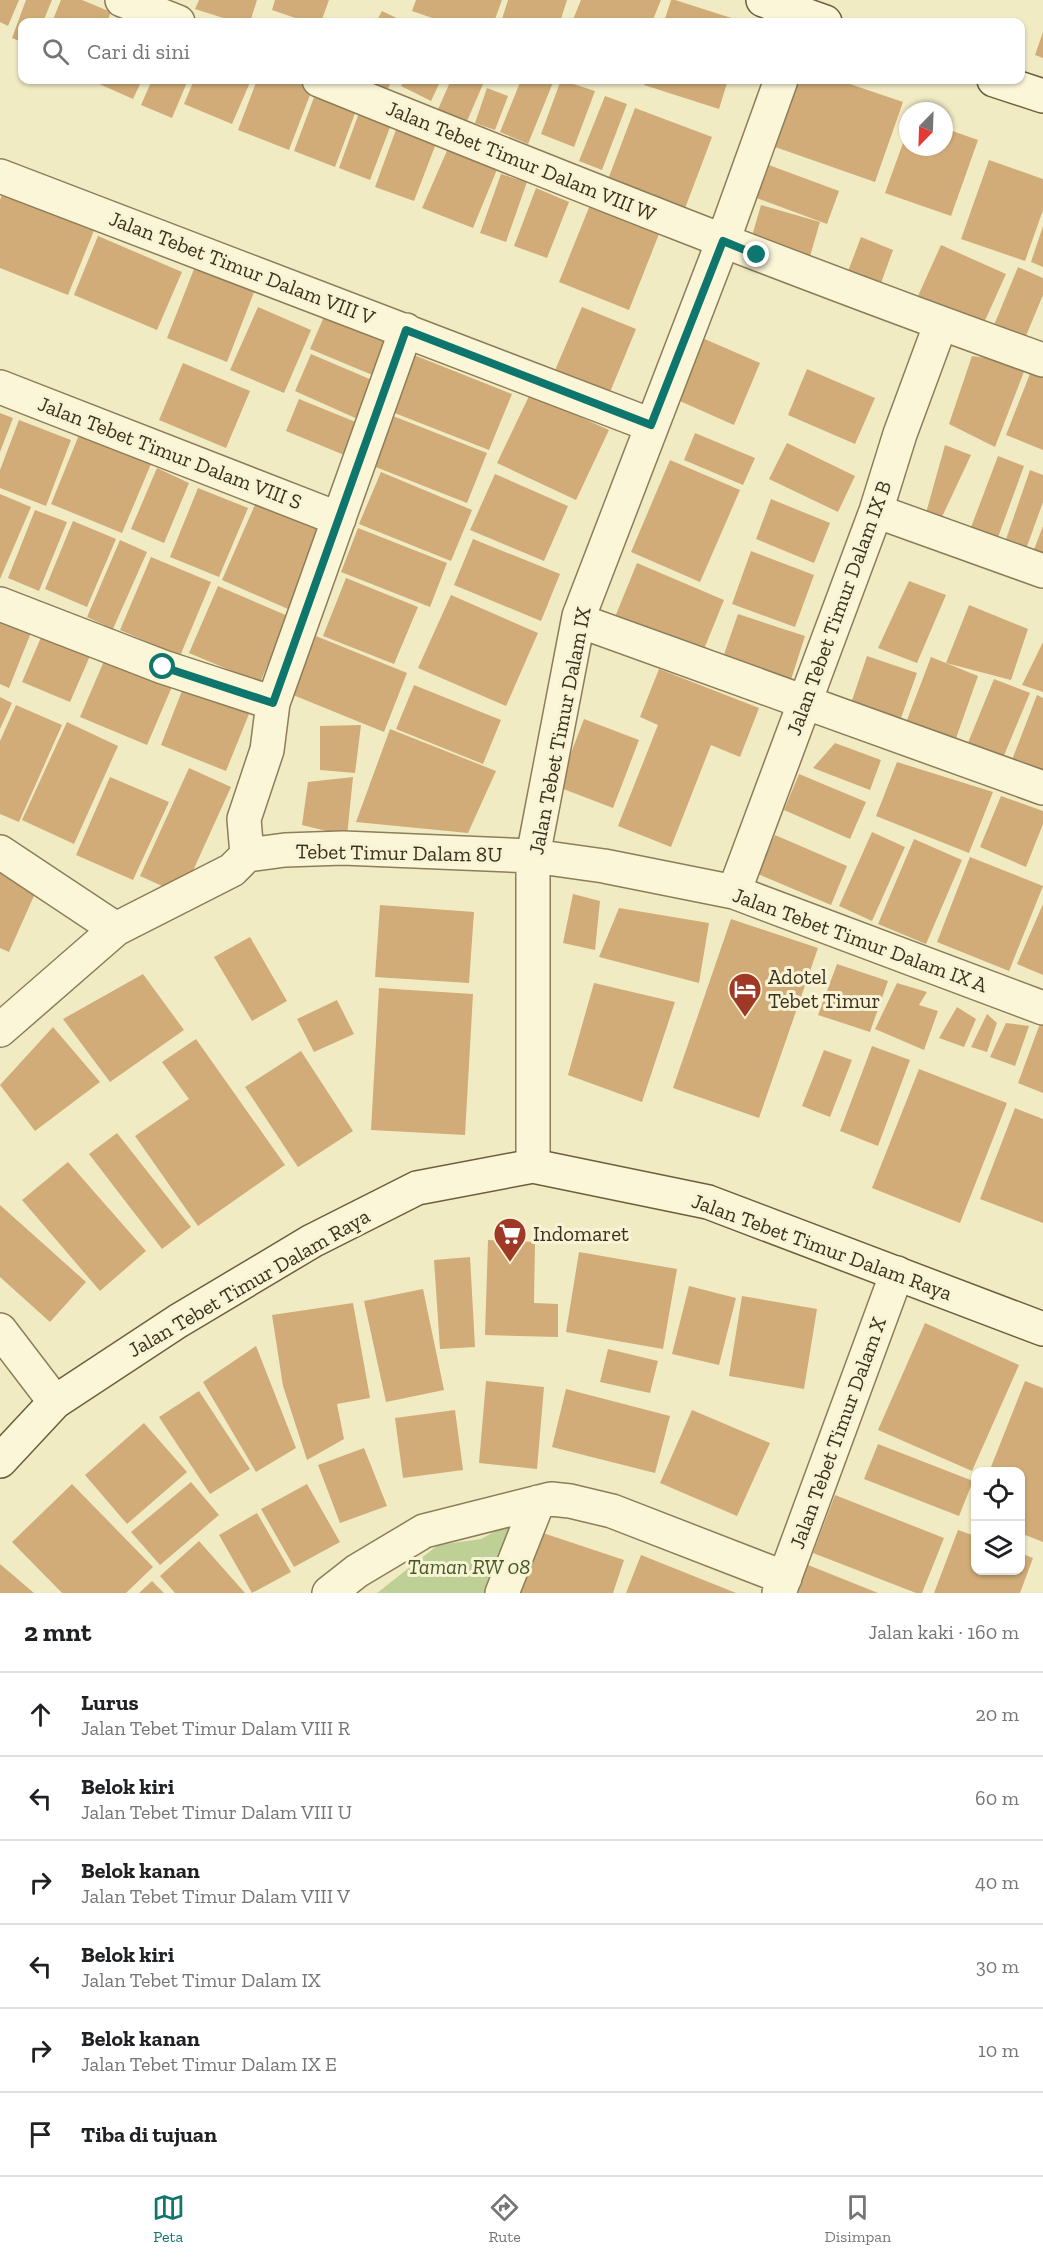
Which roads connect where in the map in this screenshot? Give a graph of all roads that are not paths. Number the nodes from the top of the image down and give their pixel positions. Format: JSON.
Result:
{"nodes":[{"id":1,"x":122,"y":0,"type":"edge"},
{"id":2,"x":763,"y":0,"type":"edge"},
{"id":3,"x":168,"y":18,"type":"edge"},
{"id":4,"x":805,"y":18,"type":"edge"},
{"id":5,"x":329,"y":84,"type":"edge"},
{"id":6,"x":780,"y":84,"type":"edge"},
{"id":7,"x":1006,"y":84,"type":"edge"},
{"id":8,"x":1043,"y":96,"type":"edge"},
{"id":9,"x":0,"y":176,"type":"edge"},
{"id":10,"x":723,"y":241,"type":"junction"},
{"id":11,"x":941,"y":323,"type":"junction"},
{"id":12,"x":406,"y":330,"type":"junction"},
{"id":13,"x":1043,"y":360,"type":"edge"},
{"id":14,"x":0,"y":387,"type":"edge"},
{"id":15,"x":651,"y":425,"type":"junction"},
{"id":16,"x":876,"y":511,"type":"junction"},
{"id":17,"x":339,"y":519,"type":"junction"},
{"id":18,"x":1043,"y":571,"type":"edge"},
{"id":19,"x":0,"y":604,"type":"edge"},
{"id":20,"x":579,"y":616,"type":"junction"},
{"id":21,"x":805,"y":701,"type":"junction"},
{"id":22,"x":273,"y":703,"type":"junction"},
{"id":23,"x":1043,"y":788,"type":"edge"},
{"id":24,"x":0,"y":852,"type":"edge"},
{"id":25,"x":247,"y":855,"type":"junction"},
{"id":26,"x":533,"y":856,"type":"junction"},
{"id":27,"x":734,"y":891,"type":"junction"},
{"id":28,"x":116,"y":929,"type":"junction"},
{"id":29,"x":1043,"y":1008,"type":"edge"},
{"id":30,"x":0,"y":1030,"type":"edge"},
{"id":31,"x":533,"y":1166,"type":"junction"},
{"id":32,"x":897,"y":1273,"type":"junction"},
{"id":33,"x":1043,"y":1329,"type":"edge"},
{"id":34,"x":0,"y":1330,"type":"edge"},
{"id":35,"x":55,"y":1402,"type":"junction"},
{"id":36,"x":0,"y":1461,"type":"edge"},
{"id":37,"x":538,"y":1502,"type":"junction"},
{"id":38,"x":782,"y":1585,"type":"edge"},
{"id":39,"x":328,"y":1593,"type":"edge"},
{"id":40,"x":502,"y":1593,"type":"edge"}],
"edges":[{"from":1,"to":3,"type":"street"},
{"from":2,"to":4,"type":"street"},
{"from":5,"to":10,"type":"street","name":"Jalan Tebet Timur Dalam VIII W"},
{"from":6,"to":10,"type":"street","name":"Jalan Tebet Timur Dalam IX"},
{"from":7,"to":8,"type":"street"},
{"from":9,"to":12,"type":"street","name":"Jalan Tebet Timur Dalam VIII V"},
{"from":10,"to":11,"type":"street","name":"Jalan Tebet Timur Dalam VIII W"},
{"from":10,"to":15,"type":"street","name":"Jalan Tebet Timur Dalam IX"},
{"from":11,"to":13,"type":"street","name":"Jalan Tebet Timur Dalam VIII W"},
{"from":11,"to":16,"type":"street","name":"Jalan Tebet Timur Dalam IX B"},
{"from":12,"to":15,"type":"street","name":"Jalan Tebet Timur Dalam VIII V"},
{"from":12,"to":17,"type":"street"},
{"from":14,"to":17,"type":"street","name":"Jalan Tebet Timur Dalam VIII S"},
{"from":15,"to":20,"type":"street","name":"Jalan Tebet Timur Dalam IX"},
{"from":16,"to":18,"type":"street"},
{"from":16,"to":21,"type":"street","name":"Jalan Tebet Timur Dalam IX B"},
{"from":17,"to":22,"type":"street"},
{"from":19,"to":22,"type":"street"},
{"from":20,"to":21,"type":"street"},
{"from":20,"to":26,"type":"street","name":"Jalan Tebet Timur Dalam IX"},
{"from":21,"to":23,"type":"street"},
{"from":21,"to":27,"type":"street","name":"Jalan Tebet Timur Dalam IX B"},
{"from":22,"to":25,"type":"street"},
{"from":24,"to":28,"type":"street"},
{"from":25,"to":26,"type":"street","name":"Tebet Timur Dalam 8U"},
{"from":25,"to":28,"type":"street"},
{"from":26,"to":27,"type":"street","name":"Jalan Tebet Timur Dalam IX A"},
{"from":26,"to":31,"type":"street","name":"Jalan Tebet Timur Dalam IX"},
{"from":27,"to":29,"type":"street","name":"Jalan Tebet Timur Dalam IX A"},
{"from":28,"to":30,"type":"street"},
{"from":31,"to":32,"type":"street","name":"Jalan Tebet Timur Dalam Raya"},
{"from":31,"to":35,"type":"street","name":"Jalan Tebet Timur Dalam Raya"},
{"from":32,"to":33,"type":"street","name":"Jalan Tebet Timur Dalam Raya"},
{"from":32,"to":38,"type":"street","name":"Jalan Tebet Timur Dalam X"},
{"from":34,"to":35,"type":"street"},
{"from":35,"to":36,"type":"street","name":"Jalan Tebet Timur Dalam Raya"},
{"from":37,"to":38,"type":"street"},
{"from":37,"to":39,"type":"street"},
{"from":37,"to":40,"type":"street"}]}
